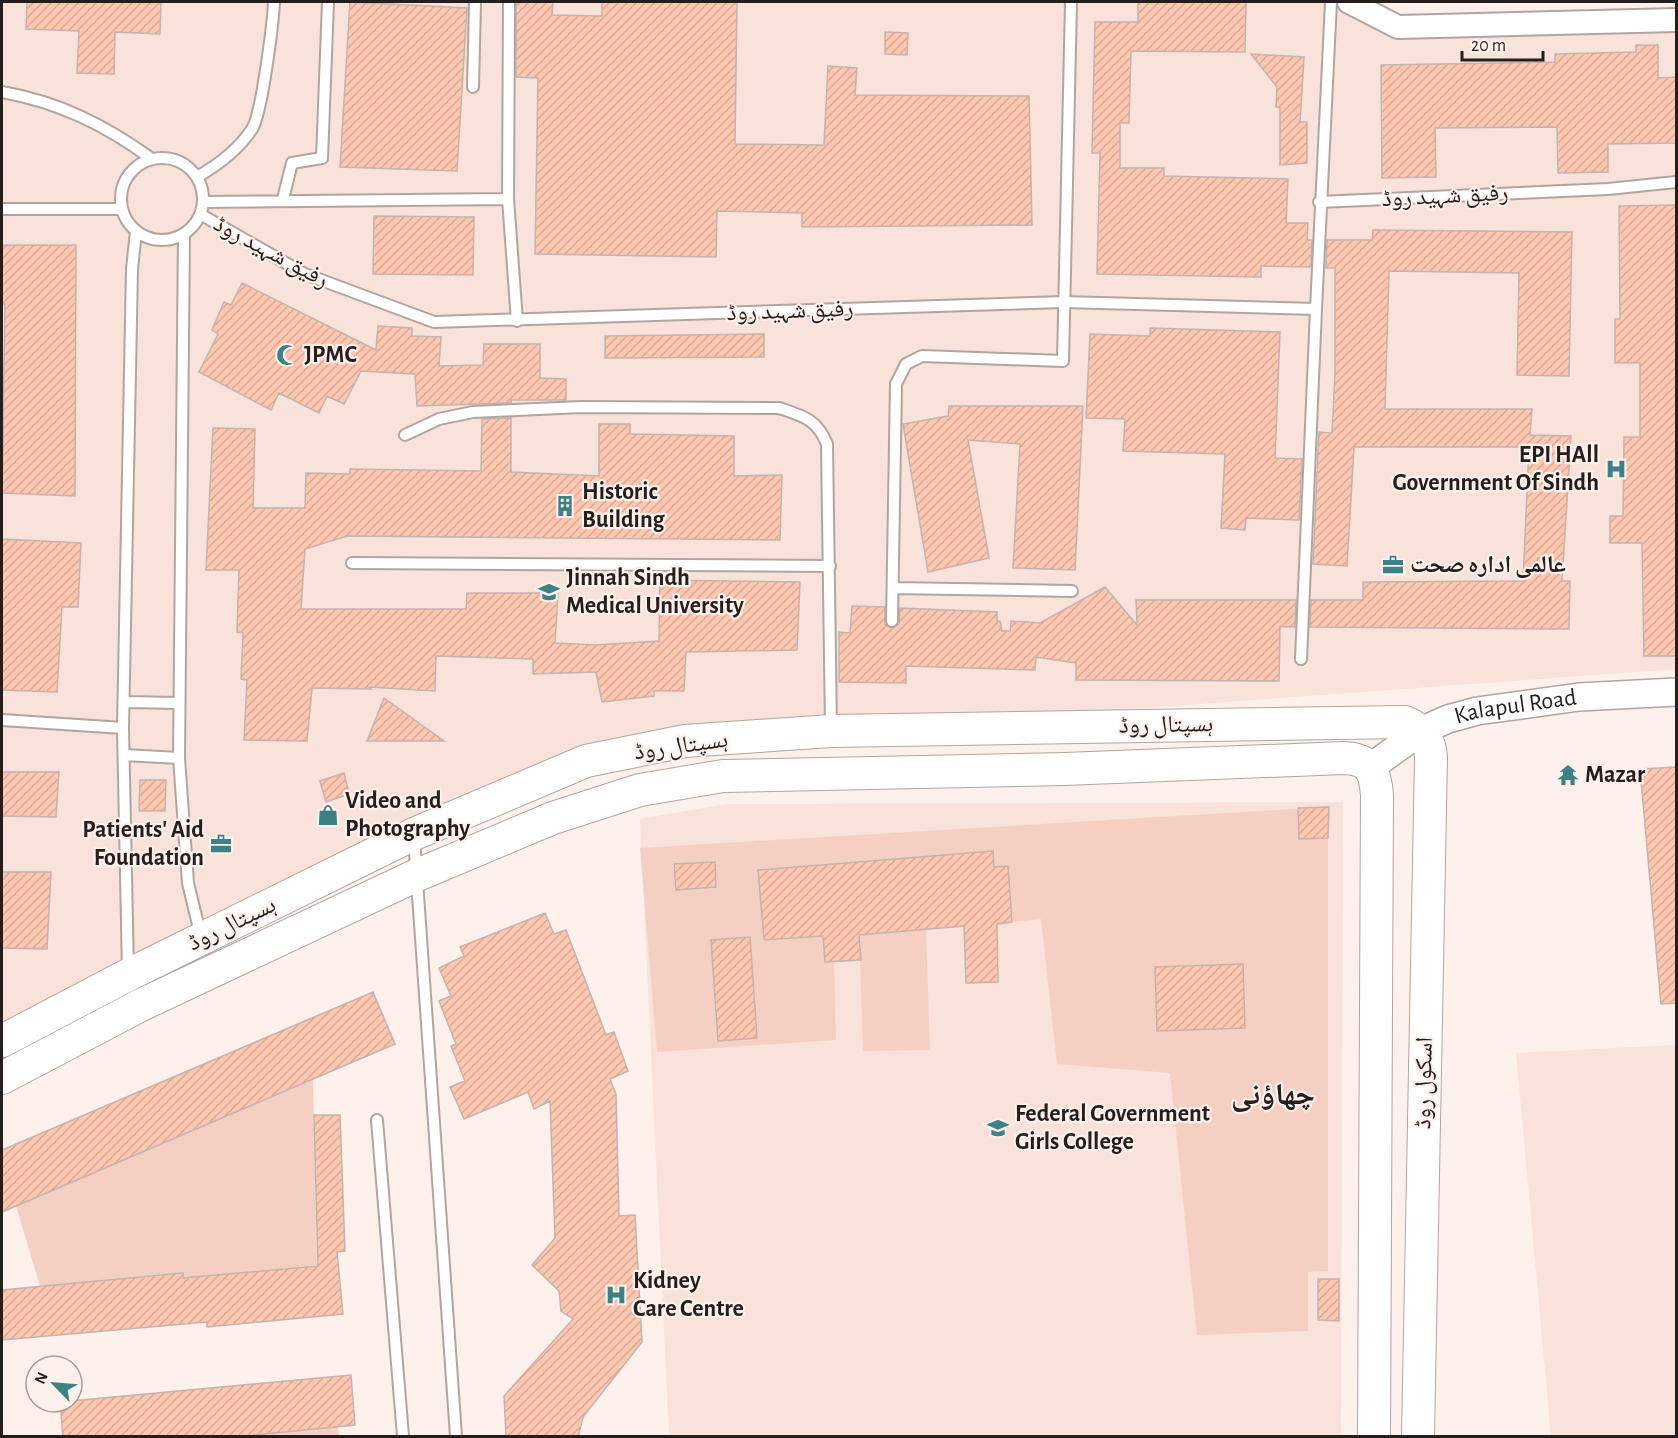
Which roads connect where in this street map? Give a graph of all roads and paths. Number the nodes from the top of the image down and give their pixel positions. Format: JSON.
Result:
{"nodes":[{"id":1,"x":274,"y":2,"type":"edge"},
{"id":2,"x":328,"y":2,"type":"edge"},
{"id":3,"x":475,"y":2,"type":"edge"},
{"id":4,"x":509,"y":2,"type":"edge"},
{"id":5,"x":1071,"y":2,"type":"edge"},
{"id":6,"x":1331,"y":2,"type":"edge"},
{"id":7,"x":1349,"y":2,"type":"edge"},
{"id":8,"x":1677,"y":20,"type":"edge"},
{"id":9,"x":473,"y":87,"type":"dead end"},
{"id":10,"x":2,"y":92,"type":"edge"},
{"id":11,"x":152,"y":159,"type":"junction"},
{"id":12,"x":197,"y":177,"type":"junction"},
{"id":13,"x":1677,"y":182,"type":"edge"},
{"id":14,"x":283,"y":199,"type":"junction"},
{"id":15,"x":508,"y":199,"type":"junction"},
{"id":16,"x":203,"y":202,"type":"junction"},
{"id":17,"x":1319,"y":202,"type":"junction"},
{"id":18,"x":2,"y":209,"type":"edge"},
{"id":19,"x":122,"y":209,"type":"junction"},
{"id":20,"x":201,"y":214,"type":"junction"},
{"id":21,"x":136,"y":231,"type":"junction"},
{"id":22,"x":184,"y":234,"type":"junction"},
{"id":23,"x":1064,"y":302,"type":"junction"},
{"id":24,"x":1316,"y":309,"type":"junction"},
{"id":25,"x":517,"y":321,"type":"junction"},
{"id":26,"x":405,"y":435,"type":"dead end"},
{"id":27,"x":352,"y":563,"type":"dead end"},
{"id":28,"x":830,"y":566,"type":"junction"},
{"id":29,"x":893,"y":588,"type":"junction"},
{"id":30,"x":1072,"y":591,"type":"dead end"},
{"id":31,"x":892,"y":621,"type":"dead end"},
{"id":32,"x":1301,"y":659,"type":"dead end"},
{"id":33,"x":1677,"y":692,"type":"edge"},
{"id":34,"x":125,"y":702,"type":"junction"},
{"id":35,"x":179,"y":703,"type":"junction"},
{"id":36,"x":2,"y":720,"type":"edge"},
{"id":37,"x":123,"y":728,"type":"junction"},
{"id":38,"x":831,"y":731,"type":"junction"},
{"id":39,"x":1421,"y":731,"type":"junction"},
{"id":40,"x":124,"y":755,"type":"junction"},
{"id":41,"x":179,"y":758,"type":"junction"},
{"id":42,"x":1371,"y":767,"type":"junction"},
{"id":43,"x":414,"y":834,"type":"junction"},
{"id":44,"x":415,"y":876,"type":"junction"},
{"id":45,"x":201,"y":939,"type":"junction"},
{"id":46,"x":128,"y":975,"type":"junction"},
{"id":47,"x":2,"y":1041,"type":"edge"},
{"id":48,"x":2,"y":1078,"type":"edge"},
{"id":49,"x":377,"y":1120,"type":"dead end"},
{"id":50,"x":404,"y":1437,"type":"edge"},
{"id":51,"x":456,"y":1437,"type":"edge"},
{"id":52,"x":1374,"y":1437,"type":"edge"},
{"id":53,"x":1418,"y":1437,"type":"edge"}],
"edges":[{"from":1,"to":12,"type":"lane"},
{"from":2,"to":14,"type":"lane"},
{"from":3,"to":9,"type":"lane"},
{"from":4,"to":15,"type":"lane"},
{"from":5,"to":23,"type":"lane"},
{"from":6,"to":17,"type":"lane"},
{"from":7,"to":8,"type":"street"},
{"from":10,"to":11,"type":"lane"},
{"from":11,"to":12,"type":"lane"},
{"from":11,"to":19,"type":"lane"},
{"from":12,"to":16,"type":"lane"},
{"from":13,"to":17,"type":"lane","name":"رفیق شہید روڈ"},
{"from":14,"to":15,"type":"lane"},
{"from":14,"to":16,"type":"lane"},
{"from":15,"to":25,"type":"lane"},
{"from":16,"to":20,"type":"lane"},
{"from":17,"to":24,"type":"lane"},
{"from":18,"to":19,"type":"lane"},
{"from":19,"to":21,"type":"lane"},
{"from":20,"to":22,"type":"lane"},
{"from":20,"to":25,"type":"lane","name":"رفیق شہید روڈ"},
{"from":21,"to":22,"type":"lane"},
{"from":21,"to":34,"type":"lane"},
{"from":22,"to":35,"type":"lane"},
{"from":23,"to":24,"type":"lane","name":"رفیق شہید روڈ"},
{"from":23,"to":25,"type":"lane","name":"رفیق شہید روڈ"},
{"from":23,"to":29,"type":"lane"},
{"from":24,"to":32,"type":"lane"},
{"from":26,"to":28,"type":"lane"},
{"from":27,"to":28,"type":"lane"},
{"from":28,"to":38,"type":"lane"},
{"from":29,"to":30,"type":"lane"},
{"from":29,"to":31,"type":"lane"},
{"from":33,"to":39,"type":"street","name":"Kalapul Road"},
{"from":34,"to":35,"type":"lane"},
{"from":34,"to":37,"type":"lane"},
{"from":35,"to":41,"type":"lane"},
{"from":36,"to":37,"type":"lane"},
{"from":37,"to":40,"type":"lane"},
{"from":38,"to":39,"type":"main road","name":"ہسپتال روڈ"},
{"from":38,"to":43,"type":"main road","name":"ہسپتال روڈ"},
{"from":39,"to":42,"type":"street","name":"Kalapul Road"},
{"from":39,"to":53,"type":"main road","name":"اسکول روڈ"},
{"from":40,"to":41,"type":"lane"},
{"from":40,"to":46,"type":"lane"},
{"from":41,"to":45,"type":"lane"},
{"from":42,"to":44,"type":"main road","name":"ہسپتال روڈ"},
{"from":42,"to":52,"type":"main road","name":"اسکول روڈ"},
{"from":43,"to":44,"type":"lane"},
{"from":43,"to":45,"type":"main road","name":"ہسپتال روڈ"},
{"from":44,"to":48,"type":"main road","name":"ہسپتال روڈ"},
{"from":44,"to":51,"type":"lane"},
{"from":45,"to":46,"type":"main road","name":"ہسپتال روڈ"},
{"from":46,"to":47,"type":"main road","name":"ہسپتال روڈ"},
{"from":49,"to":50,"type":"lane"}]}
